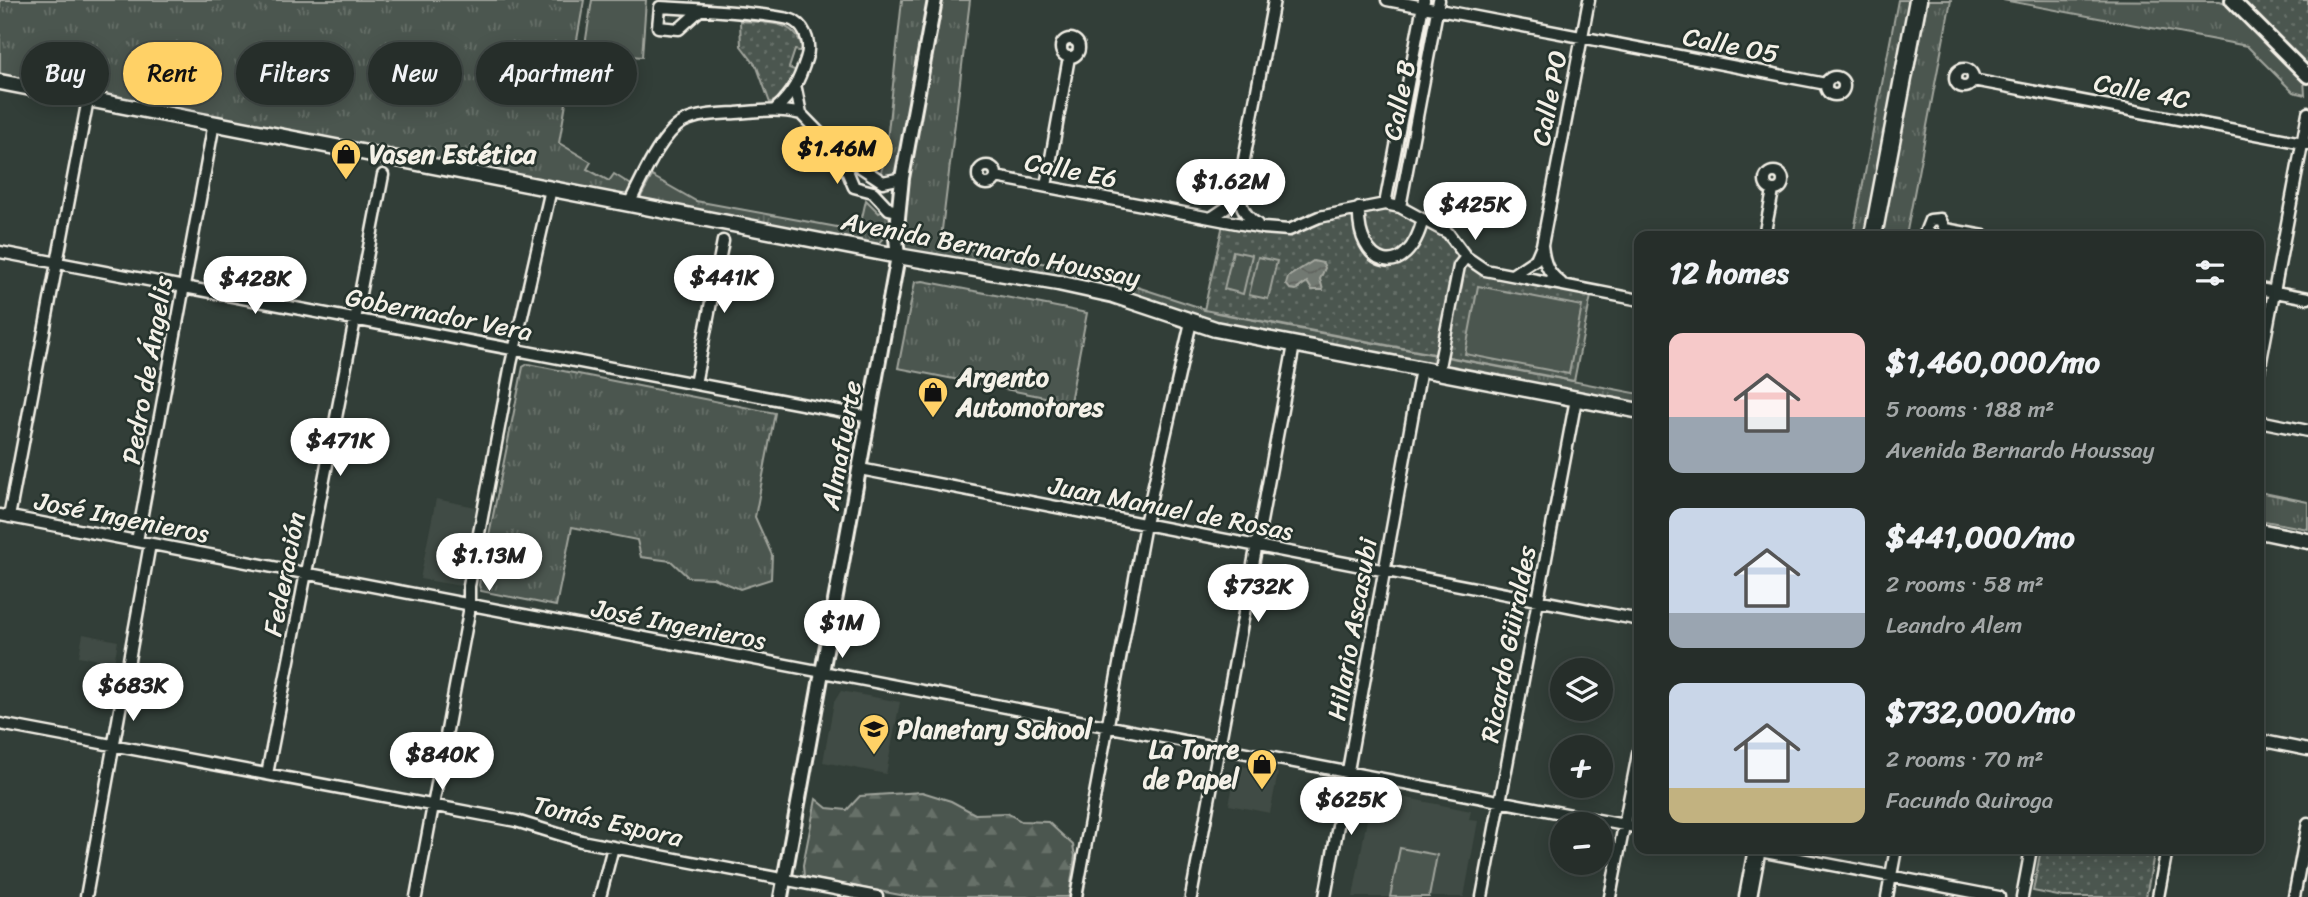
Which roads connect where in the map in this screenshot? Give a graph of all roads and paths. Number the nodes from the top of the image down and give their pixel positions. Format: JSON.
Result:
{"nodes":[{"id":1,"x":935,"y":0,"type":"edge"},
{"id":2,"x":1274,"y":0,"type":"edge"},
{"id":3,"x":1387,"y":0,"type":"edge"},
{"id":4,"x":1589,"y":0,"type":"edge"},
{"id":5,"x":1918,"y":0,"type":"edge"},
{"id":6,"x":2232,"y":0,"type":"edge"},
{"id":7,"x":1424,"y":3,"type":"edge"},
{"id":8,"x":1438,"y":5,"type":"edge"},
{"id":9,"x":700,"y":10,"type":"dead end"},
{"id":10,"x":1582,"y":37,"type":"junction"},
{"id":11,"x":1069,"y":57,"type":"dead end"},
{"id":12,"x":2308,"y":76,"type":"edge"},
{"id":13,"x":1973,"y":80,"type":"dead end"},
{"id":14,"x":0,"y":82,"type":"edge"},
{"id":15,"x":1826,"y":84,"type":"dead end"},
{"id":16,"x":21,"y":86,"type":"edge"},
{"id":17,"x":796,"y":89,"type":"junction"},
{"id":18,"x":109,"y":103,"type":"edge"},
{"id":19,"x":87,"y":105,"type":"edge"},
{"id":20,"x":775,"y":109,"type":"junction"},
{"id":21,"x":2308,"y":113,"type":"edge"},
{"id":22,"x":801,"y":114,"type":"junction"},
{"id":23,"x":214,"y":123,"type":"junction"},
{"id":24,"x":2305,"y":144,"type":"edge"},
{"id":25,"x":838,"y":152,"type":"junction"},
{"id":26,"x":383,"y":175,"type":"dead end"},
{"id":27,"x":996,"y":177,"type":"dead end"},
{"id":28,"x":902,"y":178,"type":"junction"},
{"id":29,"x":883,"y":182,"type":"junction"},
{"id":30,"x":1046,"y":186,"type":"junction"},
{"id":31,"x":1239,"y":186,"type":"junction"},
{"id":32,"x":551,"y":188,"type":"junction"},
{"id":33,"x":1773,"y":191,"type":"dead end"},
{"id":34,"x":873,"y":192,"type":"junction"},
{"id":35,"x":629,"y":204,"type":"junction"},
{"id":36,"x":1385,"y":204,"type":"junction"},
{"id":37,"x":1359,"y":208,"type":"junction"},
{"id":38,"x":1400,"y":208,"type":"junction"},
{"id":39,"x":899,"y":211,"type":"junction"},
{"id":40,"x":1211,"y":218,"type":"junction"},
{"id":41,"x":1423,"y":219,"type":"junction"},
{"id":42,"x":1264,"y":228,"type":"junction"},
{"id":43,"x":1765,"y":231,"type":"edge"},
{"id":44,"x":1874,"y":231,"type":"edge"},
{"id":45,"x":1927,"y":231,"type":"edge"},
{"id":46,"x":1941,"y":231,"type":"edge"},
{"id":47,"x":723,"y":241,"type":"dead end"},
{"id":48,"x":1542,"y":245,"type":"junction"},
{"id":49,"x":0,"y":252,"type":"edge"},
{"id":50,"x":898,"y":256,"type":"junction"},
{"id":51,"x":1466,"y":257,"type":"junction"},
{"id":52,"x":57,"y":263,"type":"junction"},
{"id":53,"x":1511,"y":275,"type":"junction"},
{"id":54,"x":1565,"y":286,"type":"junction"},
{"id":55,"x":184,"y":287,"type":"junction"},
{"id":56,"x":2264,"y":290,"type":"edge"},
{"id":57,"x":2274,"y":292,"type":"junction"},
{"id":58,"x":2308,"y":298,"type":"edge"},
{"id":59,"x":1634,"y":299,"type":"edge"},
{"id":60,"x":355,"y":319,"type":"junction"},
{"id":61,"x":1191,"y":322,"type":"junction"},
{"id":62,"x":1294,"y":345,"type":"junction"},
{"id":63,"x":2264,"y":345,"type":"edge"},
{"id":64,"x":515,"y":349,"type":"junction"},
{"id":65,"x":1421,"y":369,"type":"junction"},
{"id":66,"x":1438,"y":372,"type":"junction"},
{"id":67,"x":695,"y":384,"type":"junction"},
{"id":68,"x":1576,"y":399,"type":"junction"},
{"id":69,"x":1634,"y":410,"type":"edge"},
{"id":70,"x":870,"y":416,"type":"junction"},
{"id":71,"x":2264,"y":422,"type":"edge"},
{"id":72,"x":2308,"y":431,"type":"edge"},
{"id":73,"x":860,"y":469,"type":"junction"},
{"id":74,"x":4,"y":516,"type":"edge"},
{"id":75,"x":1145,"y":524,"type":"junction"},
{"id":76,"x":2264,"y":532,"type":"edge"},
{"id":77,"x":137,"y":541,"type":"junction"},
{"id":78,"x":2308,"y":541,"type":"edge"},
{"id":79,"x":150,"y":544,"type":"junction"},
{"id":80,"x":1256,"y":546,"type":"junction"},
{"id":81,"x":1384,"y":570,"type":"junction"},
{"id":82,"x":305,"y":573,"type":"junction"},
{"id":83,"x":1538,"y":600,"type":"junction"},
{"id":84,"x":469,"y":605,"type":"junction"},
{"id":85,"x":1634,"y":619,"type":"edge"},
{"id":86,"x":822,"y":672,"type":"junction"},
{"id":87,"x":0,"y":724,"type":"edge"},
{"id":88,"x":1108,"y":726,"type":"junction"},
{"id":89,"x":2264,"y":741,"type":"edge"},
{"id":90,"x":113,"y":746,"type":"junction"},
{"id":91,"x":1219,"y":748,"type":"junction"},
{"id":92,"x":2308,"y":750,"type":"edge"},
{"id":93,"x":1348,"y":772,"type":"junction"},
{"id":94,"x":267,"y":774,"type":"junction"},
{"id":95,"x":1634,"y":774,"type":"edge"},
{"id":96,"x":1500,"y":801,"type":"junction"},
{"id":97,"x":433,"y":806,"type":"junction"},
{"id":98,"x":2308,"y":824,"type":"edge"},
{"id":99,"x":1624,"y":825,"type":"junction"},
{"id":100,"x":1634,"y":827,"type":"edge"},
{"id":101,"x":613,"y":847,"type":"junction"},
{"id":102,"x":1753,"y":854,"type":"edge"},
{"id":103,"x":1779,"y":854,"type":"edge"},
{"id":104,"x":1895,"y":854,"type":"edge"},
{"id":105,"x":2030,"y":854,"type":"edge"},
{"id":106,"x":2166,"y":854,"type":"edge"},
{"id":107,"x":1891,"y":876,"type":"junction"},
{"id":108,"x":785,"y":879,"type":"junction"},
{"id":109,"x":86,"y":897,"type":"edge"},
{"id":110,"x":416,"y":897,"type":"edge"},
{"id":111,"x":600,"y":897,"type":"edge"},
{"id":112,"x":781,"y":897,"type":"edge"},
{"id":113,"x":877,"y":897,"type":"edge"},
{"id":114,"x":1076,"y":897,"type":"edge"},
{"id":115,"x":1191,"y":897,"type":"edge"},
{"id":116,"x":1325,"y":897,"type":"edge"},
{"id":117,"x":1482,"y":897,"type":"edge"},
{"id":118,"x":1610,"y":897,"type":"edge"},
{"id":119,"x":1748,"y":897,"type":"edge"},
{"id":120,"x":1887,"y":897,"type":"edge"},
{"id":121,"x":1999,"y":897,"type":"edge"},
{"id":122,"x":2022,"y":897,"type":"edge"},
{"id":123,"x":2158,"y":897,"type":"edge"},
{"id":124,"x":2294,"y":897,"type":"edge"}],
"edges":[{"from":1,"to":28,"type":"street","name":"Almafuerte"},
{"from":2,"to":31,"type":"street"},
{"from":3,"to":7,"type":"street","name":"Calle O5"},
{"from":4,"to":10,"type":"street","name":"Calle PO"},
{"from":5,"to":44,"type":"main road"},
{"from":6,"to":12,"type":"street"},
{"from":7,"to":8,"type":"street","name":"Calle O5"},
{"from":7,"to":36,"type":"street","name":"Calle B"},
{"from":8,"to":10,"type":"street","name":"Calle O5"},
{"from":8,"to":38,"type":"street","name":"Calle B"},
{"from":9,"to":17,"type":"street"},
{"from":10,"to":15,"type":"street","name":"Calle O5"},
{"from":10,"to":48,"type":"street","name":"Calle PO"},
{"from":11,"to":30,"type":"street"},
{"from":13,"to":24,"type":"street","name":"Calle 4C"},
{"from":14,"to":16,"type":"main road","name":"Avenida Bernardo Houssay"},
{"from":17,"to":20,"type":"street"},
{"from":17,"to":22,"type":"street"},
{"from":18,"to":23,"type":"main road","name":"Avenida Bernardo Houssay"},
{"from":19,"to":52,"type":"street"},
{"from":20,"to":22,"type":"street"},
{"from":20,"to":35,"type":"street"},
{"from":21,"to":24,"type":"street"},
{"from":22,"to":25,"type":"street"},
{"from":23,"to":32,"type":"main road","name":"Avenida Bernardo Houssay"},
{"from":23,"to":55,"type":"street","name":"Pedro de Ángelis"},
{"from":24,"to":57,"type":"street"},
{"from":25,"to":29,"type":"street"},
{"from":25,"to":34,"type":"street"},
{"from":26,"to":60,"type":"street","name":"Federación"},
{"from":27,"to":30,"type":"street","name":"Calle E6"},
{"from":28,"to":29,"type":"street"},
{"from":28,"to":39,"type":"street","name":"Almafuerte"},
{"from":29,"to":34,"type":"street"},
{"from":30,"to":40,"type":"street","name":"Calle E6"},
{"from":31,"to":40,"type":"street"},
{"from":31,"to":42,"type":"street"},
{"from":32,"to":35,"type":"main road","name":"Avenida Bernardo Houssay"},
{"from":32,"to":64,"type":"street"},
{"from":33,"to":43,"type":"street"},
{"from":34,"to":39,"type":"street"},
{"from":35,"to":50,"type":"main road","name":"Avenida Bernardo Houssay"},
{"from":36,"to":37,"type":"street","name":"Calle E6"},
{"from":36,"to":38,"type":"street"},
{"from":37,"to":41,"type":"street"},
{"from":37,"to":42,"type":"street","name":"Calle E6"},
{"from":38,"to":41,"type":"street"},
{"from":39,"to":50,"type":"street","name":"Almafuerte"},
{"from":40,"to":42,"type":"street","name":"Calle E6"},
{"from":41,"to":51,"type":"street"},
{"from":45,"to":46,"type":"street"},
{"from":47,"to":67,"type":"street"},
{"from":48,"to":53,"type":"street"},
{"from":48,"to":54,"type":"street"},
{"from":49,"to":52,"type":"street","name":"Gobernador Vera"},
{"from":50,"to":61,"type":"main road","name":"Avenida Bernardo Houssay"},
{"from":50,"to":70,"type":"street","name":"Almafuerte"},
{"from":51,"to":53,"type":"street"},
{"from":51,"to":66,"type":"street"},
{"from":52,"to":55,"type":"street","name":"Gobernador Vera"},
{"from":52,"to":74,"type":"street"},
{"from":53,"to":54,"type":"street"},
{"from":54,"to":59,"type":"street"},
{"from":55,"to":60,"type":"street","name":"Gobernador Vera"},
{"from":55,"to":77,"type":"street","name":"Pedro de Ángelis"},
{"from":56,"to":57,"type":"street"},
{"from":57,"to":58,"type":"street"},
{"from":57,"to":63,"type":"street"},
{"from":60,"to":64,"type":"street","name":"Gobernador Vera"},
{"from":60,"to":82,"type":"street","name":"Federación"},
{"from":61,"to":62,"type":"main road","name":"Avenida Bernardo Houssay"},
{"from":61,"to":75,"type":"street"},
{"from":62,"to":65,"type":"main road","name":"Avenida Bernardo Houssay"},
{"from":62,"to":80,"type":"street"},
{"from":64,"to":67,"type":"street","name":"Gobernador Vera"},
{"from":64,"to":84,"type":"street"},
{"from":65,"to":66,"type":"main road","name":"Avenida Bernardo Houssay"},
{"from":65,"to":81,"type":"street","name":"Hilario Ascasubi"},
{"from":66,"to":68,"type":"main road","name":"Avenida Bernardo Houssay"},
{"from":67,"to":70,"type":"street","name":"Gobernador Vera"},
{"from":68,"to":69,"type":"main road","name":"Avenida Bernardo Houssay"},
{"from":68,"to":83,"type":"street","name":"Ricardo Güiraldes"},
{"from":70,"to":73,"type":"street","name":"Almafuerte"},
{"from":71,"to":72,"type":"street"},
{"from":73,"to":75,"type":"street","name":"Juan Manuel de Rosas"},
{"from":73,"to":86,"type":"street","name":"Almafuerte"},
{"from":74,"to":77,"type":"street","name":"José Ingenieros"},
{"from":75,"to":80,"type":"street","name":"Juan Manuel de Rosas"},
{"from":75,"to":88,"type":"street"},
{"from":76,"to":78,"type":"main road"},
{"from":77,"to":79,"type":"street","name":"José Ingenieros"},
{"from":79,"to":82,"type":"street","name":"José Ingenieros"},
{"from":79,"to":90,"type":"street"},
{"from":80,"to":81,"type":"street","name":"Juan Manuel de Rosas"},
{"from":80,"to":91,"type":"street"},
{"from":81,"to":83,"type":"street","name":"Juan Manuel de Rosas"},
{"from":81,"to":93,"type":"street","name":"Hilario Ascasubi"},
{"from":82,"to":84,"type":"street","name":"José Ingenieros"},
{"from":82,"to":94,"type":"street","name":"Federación"},
{"from":83,"to":85,"type":"street","name":"Juan Manuel de Rosas"},
{"from":83,"to":96,"type":"street","name":"Ricardo Güiraldes"},
{"from":84,"to":86,"type":"street","name":"José Ingenieros"},
{"from":84,"to":97,"type":"street"},
{"from":86,"to":88,"type":"street","name":"José Ingenieros"},
{"from":86,"to":108,"type":"street","name":"Almafuerte"},
{"from":87,"to":90,"type":"street","name":"Tomás Espora"},
{"from":88,"to":91,"type":"street","name":"José Ingenieros"},
{"from":88,"to":114,"type":"street"},
{"from":89,"to":92,"type":"street"},
{"from":90,"to":94,"type":"street","name":"Tomás Espora"},
{"from":90,"to":109,"type":"street"},
{"from":91,"to":93,"type":"street","name":"José Ingenieros"},
{"from":91,"to":115,"type":"street"},
{"from":93,"to":96,"type":"street","name":"José Ingenieros"},
{"from":93,"to":116,"type":"street","name":"Hilario Ascasubi"},
{"from":94,"to":97,"type":"street","name":"Tomás Espora"},
{"from":95,"to":99,"type":"street"},
{"from":96,"to":99,"type":"street","name":"José Ingenieros"},
{"from":96,"to":117,"type":"street","name":"Ricardo Güiraldes"},
{"from":97,"to":101,"type":"street","name":"Tomás Espora"},
{"from":97,"to":110,"type":"street"},
{"from":98,"to":124,"type":"street"},
{"from":99,"to":100,"type":"street","name":"José Ingenieros"},
{"from":99,"to":118,"type":"street"},
{"from":101,"to":108,"type":"street","name":"Tomás Espora"},
{"from":101,"to":111,"type":"street"},
{"from":102,"to":119,"type":"main road"},
{"from":103,"to":107,"type":"street"},
{"from":104,"to":107,"type":"street"},
{"from":105,"to":122,"type":"street"},
{"from":106,"to":123,"type":"street"},
{"from":107,"to":120,"type":"street"},
{"from":107,"to":121,"type":"street"},
{"from":108,"to":112,"type":"street","name":"Almafuerte"},
{"from":108,"to":113,"type":"street","name":"Tomás Espora"}]}
